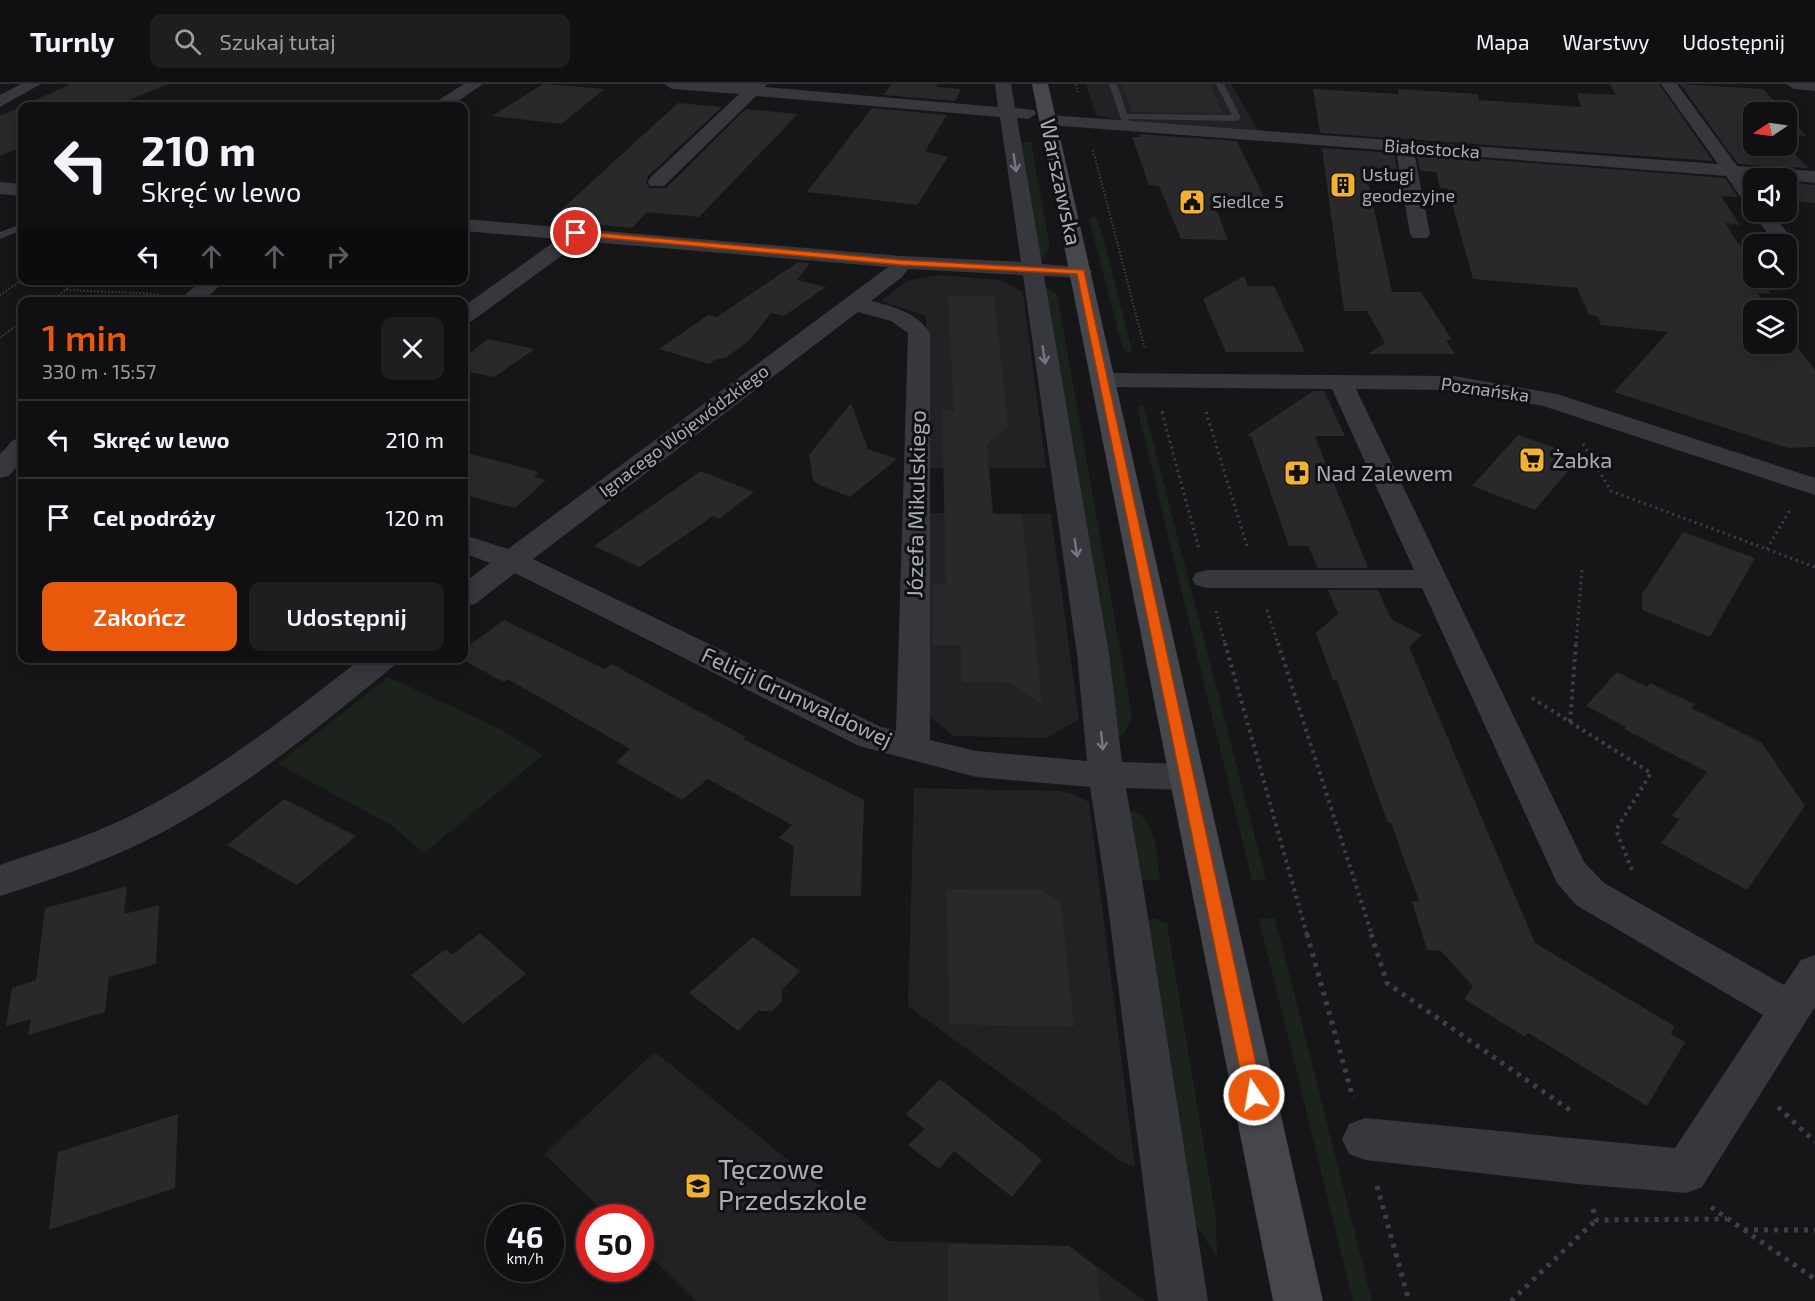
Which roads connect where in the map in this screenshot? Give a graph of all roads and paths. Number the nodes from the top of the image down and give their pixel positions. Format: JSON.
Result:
{"nodes":[{"id":1,"x":33,"y":84,"type":"edge"},
{"id":2,"x":475,"y":84,"type":"edge"},
{"id":3,"x":672,"y":84,"type":"edge"},
{"id":4,"x":1040,"y":84,"type":"edge"},
{"id":5,"x":1076,"y":84,"type":"edge"},
{"id":6,"x":1113,"y":84,"type":"edge"},
{"id":7,"x":1220,"y":84,"type":"edge"},
{"id":8,"x":1669,"y":84,"type":"edge"},
{"id":9,"x":1794,"y":84,"type":"edge"},
{"id":10,"x":1815,"y":86,"type":"edge"},
{"id":11,"x":755,"y":87,"type":"edge"},
{"id":12,"x":1005,"y":98,"type":"edge"},
{"id":13,"x":0,"y":102,"type":"edge"},
{"id":14,"x":446,"y":102,"type":"edge"},
{"id":15,"x":1048,"y":118,"type":"junction"},
{"id":16,"x":1126,"y":121,"type":"junction"},
{"id":17,"x":1085,"y":123,"type":"junction"},
{"id":18,"x":1404,"y":147,"type":"junction"},
{"id":19,"x":1730,"y":171,"type":"junction"},
{"id":20,"x":1815,"y":177,"type":"edge"},
{"id":21,"x":657,"y":182,"type":"dead end"},
{"id":22,"x":0,"y":188,"type":"edge"},
{"id":23,"x":1743,"y":188,"type":"edge"},
{"id":24,"x":18,"y":190,"type":"edge"},
{"id":25,"x":468,"y":225,"type":"edge"},
{"id":26,"x":18,"y":229,"type":"edge"},
{"id":27,"x":576,"y":233,"type":"junction"},
{"id":28,"x":1420,"y":234,"type":"dead end"},
{"id":29,"x":0,"y":236,"type":"edge"},
{"id":30,"x":901,"y":262,"type":"junction"},
{"id":31,"x":1031,"y":270,"type":"junction"},
{"id":32,"x":1081,"y":272,"type":"junction"},
{"id":33,"x":18,"y":283,"type":"edge"},
{"id":34,"x":72,"y":285,"type":"edge"},
{"id":35,"x":209,"y":285,"type":"edge"},
{"id":36,"x":66,"y":290,"type":"junction"},
{"id":37,"x":0,"y":295,"type":"edge"},
{"id":38,"x":57,"y":297,"type":"edge"},
{"id":39,"x":165,"y":297,"type":"edge"},
{"id":40,"x":195,"y":297,"type":"edge"},
{"id":41,"x":854,"y":304,"type":"junction"},
{"id":42,"x":468,"y":313,"type":"edge"},
{"id":43,"x":18,"y":324,"type":"edge"},
{"id":44,"x":0,"y":338,"type":"edge"},
{"id":45,"x":1105,"y":380,"type":"junction"},
{"id":46,"x":1154,"y":380,"type":"junction"},
{"id":47,"x":1340,"y":381,"type":"junction"},
{"id":48,"x":1205,"y":411,"type":"dead end"},
{"id":49,"x":1579,"y":437,"type":"dead end"},
{"id":50,"x":18,"y":450,"type":"edge"},
{"id":51,"x":0,"y":470,"type":"edge"},
{"id":52,"x":1815,"y":487,"type":"edge"},
{"id":53,"x":1794,"y":503,"type":"dead end"},
{"id":54,"x":468,"y":545,"type":"edge"},
{"id":55,"x":1767,"y":549,"type":"junction"},
{"id":56,"x":512,"y":560,"type":"junction"},
{"id":57,"x":1815,"y":567,"type":"edge"},
{"id":58,"x":1582,"y":569,"type":"dead end"},
{"id":59,"x":1207,"y":579,"type":"junction"},
{"id":60,"x":1257,"y":579,"type":"junction"},
{"id":61,"x":1432,"y":579,"type":"junction"},
{"id":62,"x":468,"y":594,"type":"edge"},
{"id":63,"x":378,"y":663,"type":"edge"},
{"id":64,"x":1530,"y":697,"type":"dead end"},
{"id":65,"x":1570,"y":722,"type":"junction"},
{"id":66,"x":913,"y":749,"type":"junction"},
{"id":67,"x":1106,"y":775,"type":"junction"},
{"id":68,"x":1187,"y":777,"type":"junction"},
{"id":69,"x":1640,"y":875,"type":"dead end"},
{"id":70,"x":0,"y":881,"type":"edge"},
{"id":71,"x":1815,"y":972,"type":"edge"},
{"id":72,"x":1791,"y":1010,"type":"junction"},
{"id":73,"x":1578,"y":1116,"type":"dead end"},
{"id":74,"x":1365,"y":1139,"type":"junction"},
{"id":75,"x":1654,"y":1168,"type":"junction"},
{"id":76,"x":1596,"y":1220,"type":"dead end"},
{"id":77,"x":1744,"y":1230,"type":"junction"},
{"id":78,"x":1815,"y":1230,"type":"edge"},
{"id":79,"x":1815,"y":1279,"type":"edge"},
{"id":80,"x":1183,"y":1301,"type":"edge"},
{"id":81,"x":1298,"y":1301,"type":"edge"},
{"id":82,"x":1409,"y":1301,"type":"edge"},
{"id":83,"x":1511,"y":1301,"type":"edge"}],
"edges":[{"from":1,"to":13,"type":"street"},
{"from":2,"to":14,"type":"street"},
{"from":3,"to":11,"type":"street","name":"Białostocka"},
{"from":4,"to":15,"type":"main road","name":"Warszawska"},
{"from":5,"to":17,"type":"path"},
{"from":6,"to":16,"type":"lane"},
{"from":7,"to":16,"type":"lane"},
{"from":8,"to":19,"type":"street"},
{"from":9,"to":10,"type":"street"},
{"from":11,"to":12,"type":"street","name":"Białostocka"},
{"from":11,"to":21,"type":"street"},
{"from":12,"to":15,"type":"street","name":"Białostocka"},
{"from":12,"to":31,"type":"street","one_way":true},
{"from":15,"to":17,"type":"street","name":"Białostocka"},
{"from":15,"to":32,"type":"main road","name":"Warszawska"},
{"from":16,"to":17,"type":"street","name":"Białostocka"},
{"from":16,"to":18,"type":"street","name":"Białostocka"},
{"from":17,"to":46,"type":"path"},
{"from":18,"to":19,"type":"street","name":"Białostocka"},
{"from":18,"to":28,"type":"street"},
{"from":19,"to":20,"type":"street","name":"Białostocka"},
{"from":19,"to":23,"type":"street"},
{"from":22,"to":24,"type":"street"},
{"from":25,"to":27,"type":"street"},
{"from":26,"to":29,"type":"lane"},
{"from":27,"to":30,"type":"street"},
{"from":27,"to":42,"type":"street"},
{"from":30,"to":31,"type":"street"},
{"from":30,"to":41,"type":"street","name":"Ignacego Wojewódzkiego"},
{"from":31,"to":32,"type":"street"},
{"from":31,"to":67,"type":"street","one_way":true},
{"from":32,"to":45,"type":"main road","name":"Warszawska"},
{"from":33,"to":37,"type":"path"},
{"from":34,"to":36,"type":"path"},
{"from":35,"to":40,"type":"street"},
{"from":36,"to":38,"type":"path"},
{"from":36,"to":39,"type":"path"},
{"from":41,"to":56,"type":"street","name":"Ignacego Wojewódzkiego"},
{"from":41,"to":66,"type":"street","name":"Józefa Mikulskiego"},
{"from":43,"to":44,"type":"path"},
{"from":45,"to":46,"type":"street","name":"Poznańska"},
{"from":45,"to":68,"type":"main road","name":"Warszawska"},
{"from":46,"to":47,"type":"street","name":"Poznańska"},
{"from":46,"to":59,"type":"path"},
{"from":47,"to":52,"type":"street","name":"Poznańska"},
{"from":47,"to":61,"type":"street"},
{"from":48,"to":60,"type":"path"},
{"from":49,"to":55,"type":"path"},
{"from":50,"to":51,"type":"street"},
{"from":53,"to":55,"type":"path"},
{"from":54,"to":56,"type":"street","name":"Felicji Grunwaldowej"},
{"from":55,"to":57,"type":"path"},
{"from":56,"to":62,"type":"street","name":"Ignacego Wojewódzkiego"},
{"from":56,"to":66,"type":"street","name":"Felicji Grunwaldowej"},
{"from":58,"to":65,"type":"path"},
{"from":59,"to":60,"type":"street"},
{"from":59,"to":74,"type":"path"},
{"from":60,"to":61,"type":"street"},
{"from":60,"to":73,"type":"path"},
{"from":61,"to":72,"type":"street"},
{"from":63,"to":70,"type":"street"},
{"from":64,"to":65,"type":"path"},
{"from":65,"to":69,"type":"path"},
{"from":66,"to":67,"type":"street","name":"Felicji Grunwaldowej"},
{"from":67,"to":68,"type":"street","name":"Felicji Grunwaldowej"},
{"from":67,"to":80,"type":"street"},
{"from":68,"to":81,"type":"main road","name":"Warszawska"},
{"from":71,"to":72,"type":"street"},
{"from":72,"to":75,"type":"street"},
{"from":74,"to":75,"type":"street"},
{"from":74,"to":82,"type":"path"},
{"from":75,"to":77,"type":"path"},
{"from":76,"to":83,"type":"path"},
{"from":77,"to":78,"type":"path"},
{"from":77,"to":79,"type":"path"}]}
